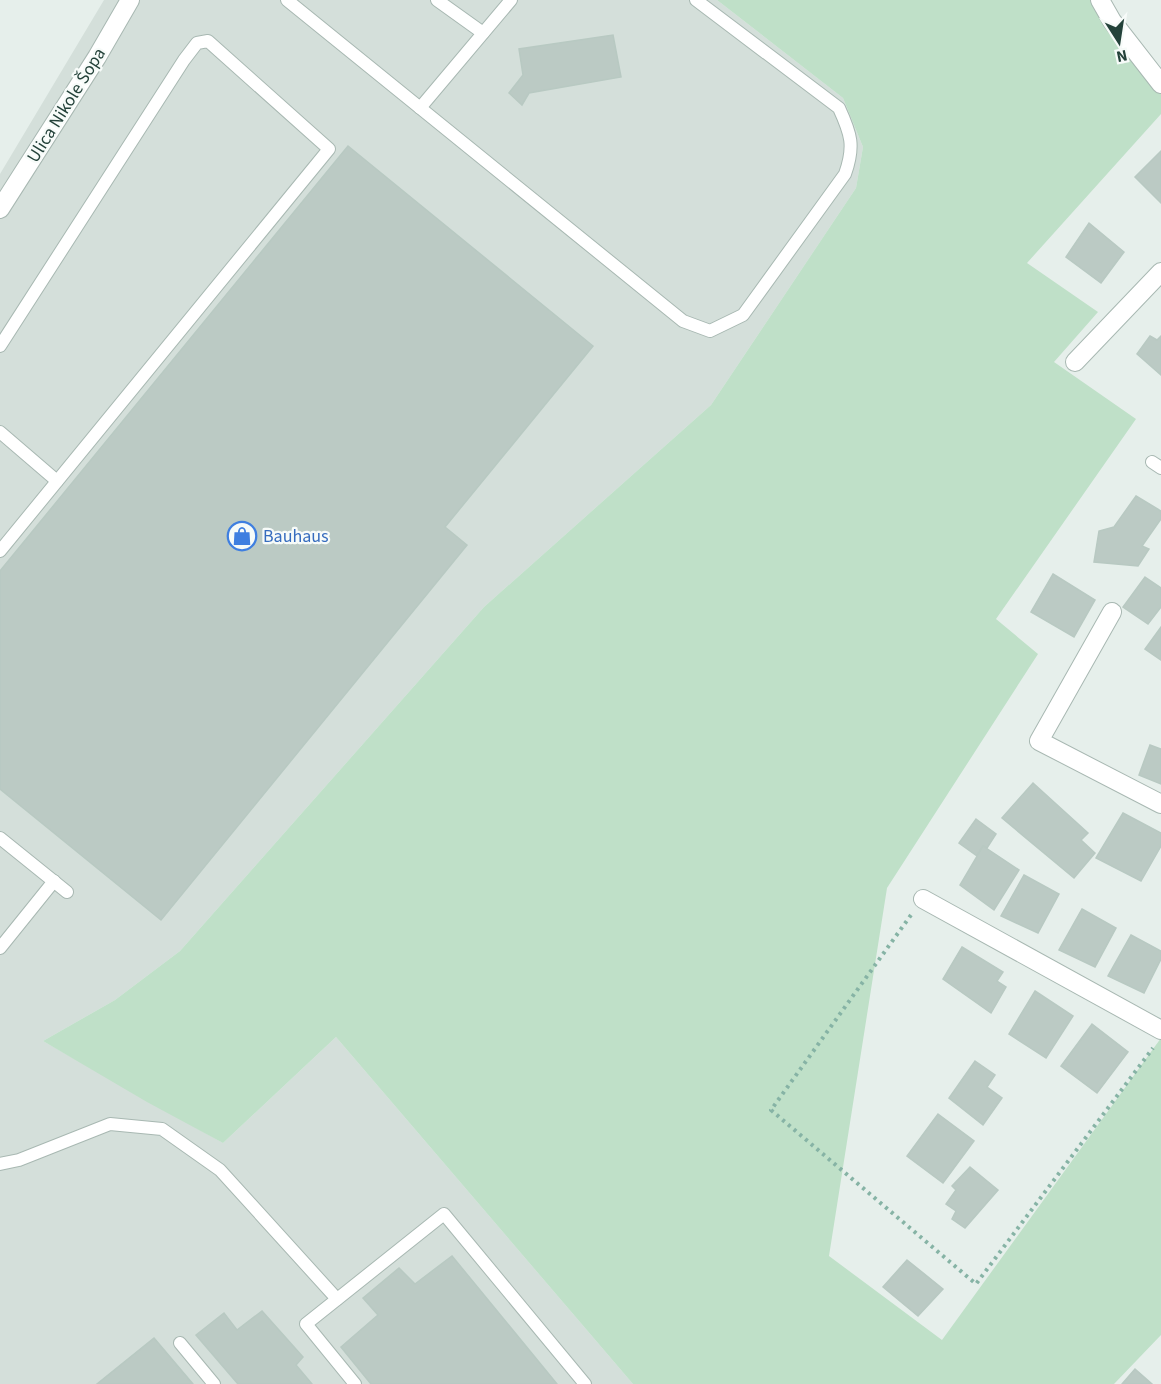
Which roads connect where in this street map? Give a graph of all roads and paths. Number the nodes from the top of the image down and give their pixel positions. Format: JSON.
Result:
{"nodes":[{"id":1,"x":130,"y":0,"type":"edge"},
{"id":2,"x":287,"y":0,"type":"edge"},
{"id":3,"x":437,"y":0,"type":"edge"},
{"id":4,"x":512,"y":0,"type":"edge"},
{"id":5,"x":696,"y":0,"type":"edge"},
{"id":6,"x":1100,"y":0,"type":"edge"},
{"id":7,"x":483,"y":33,"type":"junction"},
{"id":8,"x":1161,"y":84,"type":"edge"},
{"id":9,"x":420,"y":108,"type":"junction"},
{"id":10,"x":0,"y":208,"type":"edge"},
{"id":11,"x":1161,"y":272,"type":"edge"},
{"id":12,"x":0,"y":346,"type":"edge"},
{"id":13,"x":1075,"y":362,"type":"dead end"},
{"id":14,"x":0,"y":432,"type":"edge"},
{"id":15,"x":57,"y":482,"type":"junction"},
{"id":16,"x":2,"y":544,"type":"edge"},
{"id":17,"x":1112,"y":612,"type":"dead end"},
{"id":18,"x":1161,"y":804,"type":"edge"},
{"id":19,"x":0,"y":838,"type":"edge"},
{"id":20,"x":54,"y":881,"type":"junction"},
{"id":21,"x":67,"y":892,"type":"dead end"},
{"id":22,"x":923,"y":899,"type":"joint"},
{"id":23,"x":0,"y":948,"type":"edge"},
{"id":24,"x":1161,"y":1030,"type":"edge"},
{"id":25,"x":1154,"y":1048,"type":"dead end"},
{"id":26,"x":0,"y":1164,"type":"edge"},
{"id":27,"x":337,"y":1299,"type":"junction"},
{"id":28,"x":180,"y":1343,"type":"dead end"},
{"id":29,"x":214,"y":1384,"type":"edge"},
{"id":30,"x":355,"y":1384,"type":"edge"},
{"id":31,"x":585,"y":1384,"type":"edge"}],
"edges":[{"from":1,"to":10,"type":"street","name":"Ulica Nikole Šopa"},
{"from":2,"to":9,"type":"lane"},
{"from":3,"to":7,"type":"lane"},
{"from":4,"to":7,"type":"lane"},
{"from":5,"to":9,"type":"lane"},
{"from":6,"to":8,"type":"street"},
{"from":7,"to":9,"type":"lane"},
{"from":11,"to":13,"type":"street"},
{"from":12,"to":15,"type":"lane"},
{"from":14,"to":15,"type":"lane"},
{"from":15,"to":16,"type":"lane"},
{"from":17,"to":18,"type":"street"},
{"from":19,"to":20,"type":"lane"},
{"from":20,"to":21,"type":"lane"},
{"from":20,"to":23,"type":"lane"},
{"from":22,"to":24,"type":"street"},
{"from":22,"to":25,"type":"path"},
{"from":26,"to":27,"type":"lane"},
{"from":27,"to":30,"type":"lane"},
{"from":27,"to":31,"type":"lane"},
{"from":28,"to":29,"type":"lane"}]}
